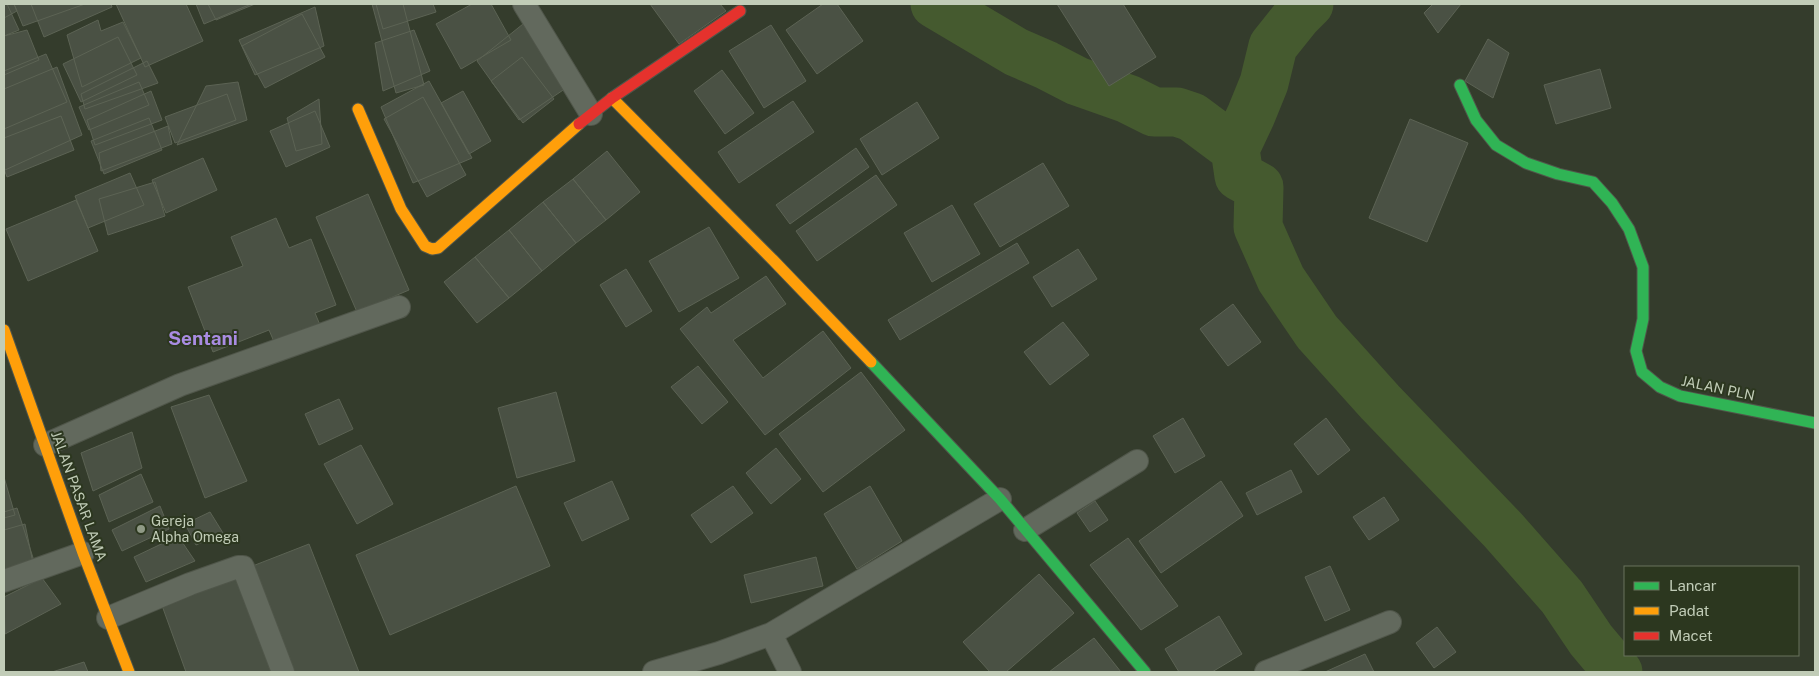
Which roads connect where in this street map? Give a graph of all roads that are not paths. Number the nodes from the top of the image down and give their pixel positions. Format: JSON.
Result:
{"nodes":[{"id":1,"x":524,"y":4,"type":"edge"},
{"id":2,"x":740,"y":11,"type":"dead end"},
{"id":3,"x":1460,"y":86,"type":"dead end"},
{"id":4,"x":612,"y":98,"type":"junction"},
{"id":5,"x":358,"y":109,"type":"dead end"},
{"id":6,"x":591,"y":114,"type":"junction"},
{"id":7,"x":399,"y":307,"type":"dead end"},
{"id":8,"x":4,"y":330,"type":"edge"},
{"id":9,"x":1815,"y":423,"type":"edge"},
{"id":10,"x":44,"y":445,"type":"junction"},
{"id":11,"x":1136,"y":461,"type":"dead end"},
{"id":12,"x":1000,"y":499,"type":"junction"},
{"id":13,"x":1025,"y":530,"type":"junction"},
{"id":14,"x":83,"y":553,"type":"junction"},
{"id":15,"x":4,"y":581,"type":"edge"},
{"id":16,"x":108,"y":618,"type":"junction"},
{"id":17,"x":1390,"y":622,"type":"dead end"},
{"id":18,"x":771,"y":634,"type":"junction"},
{"id":19,"x":129,"y":672,"type":"edge"},
{"id":20,"x":283,"y":672,"type":"edge"},
{"id":21,"x":654,"y":672,"type":"edge"},
{"id":22,"x":790,"y":672,"type":"edge"},
{"id":23,"x":1145,"y":672,"type":"edge"},
{"id":24,"x":1266,"y":672,"type":"edge"}],
"edges":[{"from":1,"to":6,"type":"street"},
{"from":2,"to":4,"type":"street"},
{"from":3,"to":9,"type":"street","name":"JALAN PLN"},
{"from":4,"to":6,"type":"street"},
{"from":4,"to":12,"type":"street"},
{"from":5,"to":6,"type":"street"},
{"from":7,"to":10,"type":"street"},
{"from":8,"to":10,"type":"street","name":"JALAN PASAR LAMA"},
{"from":10,"to":14,"type":"street","name":"JALAN PASAR LAMA"},
{"from":11,"to":13,"type":"street"},
{"from":12,"to":13,"type":"street"},
{"from":12,"to":18,"type":"street"},
{"from":13,"to":23,"type":"street"},
{"from":14,"to":15,"type":"street"},
{"from":14,"to":16,"type":"street","name":"JALAN PASAR LAMA"},
{"from":16,"to":19,"type":"street","name":"JALAN PASAR LAMA"},
{"from":16,"to":20,"type":"street"},
{"from":17,"to":24,"type":"street"},
{"from":18,"to":21,"type":"street"},
{"from":18,"to":22,"type":"street"}]}
